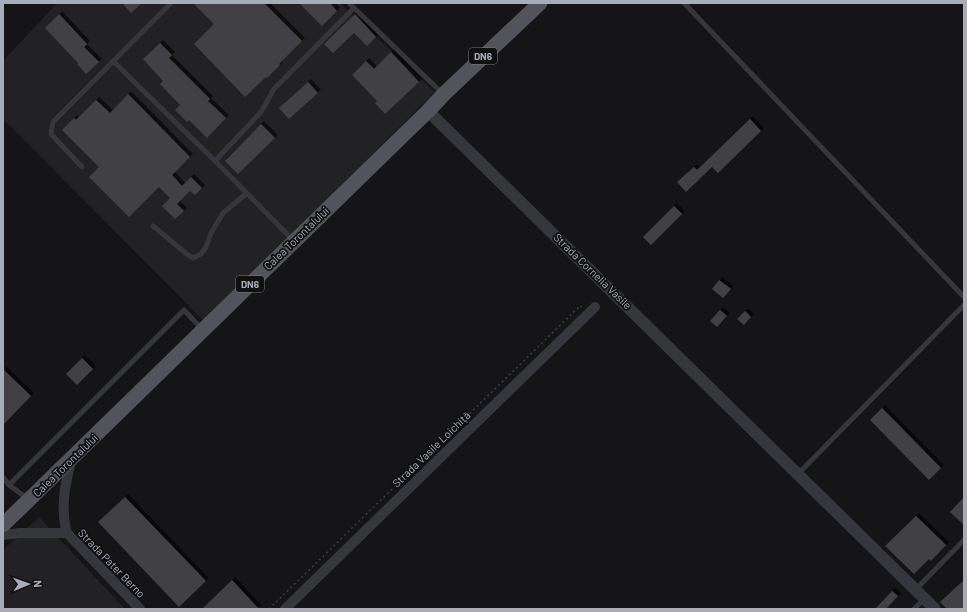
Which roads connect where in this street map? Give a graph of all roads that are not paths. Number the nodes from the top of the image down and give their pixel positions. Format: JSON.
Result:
{"nodes":[{"id":1,"x":171,"y":3,"type":"edge"},
{"id":2,"x":349,"y":3,"type":"edge"},
{"id":3,"x":540,"y":3,"type":"edge"},
{"id":4,"x":684,"y":3,"type":"edge"},
{"id":5,"x":354,"y":8,"type":"junction"},
{"id":6,"x":113,"y":61,"type":"junction"},
{"id":7,"x":444,"y":94,"type":"junction"},
{"id":8,"x":428,"y":111,"type":"junction"},
{"id":9,"x":215,"y":160,"type":"junction"},
{"id":10,"x":82,"y":167,"type":"dead end"},
{"id":11,"x":246,"y":194,"type":"junction"},
{"id":12,"x":153,"y":226,"type":"dead end"},
{"id":13,"x":294,"y":240,"type":"junction"},
{"id":14,"x":964,"y":297,"type":"edge"},
{"id":15,"x":964,"y":305,"type":"edge"},
{"id":16,"x":595,"y":306,"type":"dead end"},
{"id":17,"x":203,"y":330,"type":"junction"},
{"id":18,"x":72,"y":458,"type":"junction"},
{"id":19,"x":798,"y":474,"type":"junction"},
{"id":20,"x":3,"y":477,"type":"edge"},
{"id":21,"x":9,"y":485,"type":"junction"},
{"id":22,"x":29,"y":500,"type":"junction"},
{"id":23,"x":3,"y":525,"type":"edge"},
{"id":24,"x":66,"y":533,"type":"junction"},
{"id":25,"x":3,"y":535,"type":"edge"},
{"id":26,"x":964,"y":540,"type":"edge"},
{"id":27,"x":915,"y":590,"type":"junction"},
{"id":28,"x":924,"y":598,"type":"junction"},
{"id":29,"x":140,"y":609,"type":"edge"},
{"id":30,"x":285,"y":609,"type":"edge"},
{"id":31,"x":914,"y":609,"type":"edge"},
{"id":32,"x":935,"y":609,"type":"edge"}],
"edges":[{"from":1,"to":6,"type":"lane"},
{"from":2,"to":5,"type":"lane"},
{"from":3,"to":7,"type":"main road","name":"Calea Torontalului","number":"DN6"},
{"from":4,"to":14,"type":"lane"},
{"from":5,"to":7,"type":"lane"},
{"from":5,"to":9,"type":"lane"},
{"from":6,"to":9,"type":"lane"},
{"from":6,"to":10,"type":"lane"},
{"from":7,"to":8,"type":"main road","name":"Calea Torontalului","number":"DN6"},
{"from":8,"to":13,"type":"main road","name":"Calea Torontalului","number":"DN6"},
{"from":8,"to":19,"type":"street","name":"Strada Cornelia Vasile"},
{"from":9,"to":11,"type":"lane"},
{"from":11,"to":12,"type":"lane"},
{"from":11,"to":13,"type":"lane"},
{"from":13,"to":17,"type":"main road","name":"Calea Torontalului","number":"DN6"},
{"from":15,"to":19,"type":"lane"},
{"from":16,"to":30,"type":"street","name":"Strada Vasile Loichiță"},
{"from":17,"to":18,"type":"main road","name":"Calea Torontalului","number":"DN6"},
{"from":17,"to":21,"type":"lane"},
{"from":18,"to":22,"type":"main road","name":"Calea Torontalului","number":"DN6"},
{"from":18,"to":24,"type":"street","name":"Strada Pater Berno"},
{"from":19,"to":27,"type":"street","name":"Strada Cornelia Vasile"},
{"from":20,"to":21,"type":"lane"},
{"from":21,"to":22,"type":"lane"},
{"from":22,"to":23,"type":"main road","name":"Calea Torontalului","number":"DN6"},
{"from":24,"to":25,"type":"street","name":"Strada Pater Berno"},
{"from":24,"to":29,"type":"street","name":"Strada Pater Berno"},
{"from":26,"to":27,"type":"lane"},
{"from":27,"to":28,"type":"street","name":"Strada Cornelia Vasile"},
{"from":28,"to":31,"type":"lane"},
{"from":28,"to":32,"type":"street","name":"Strada Cornelia Vasile"}]}
